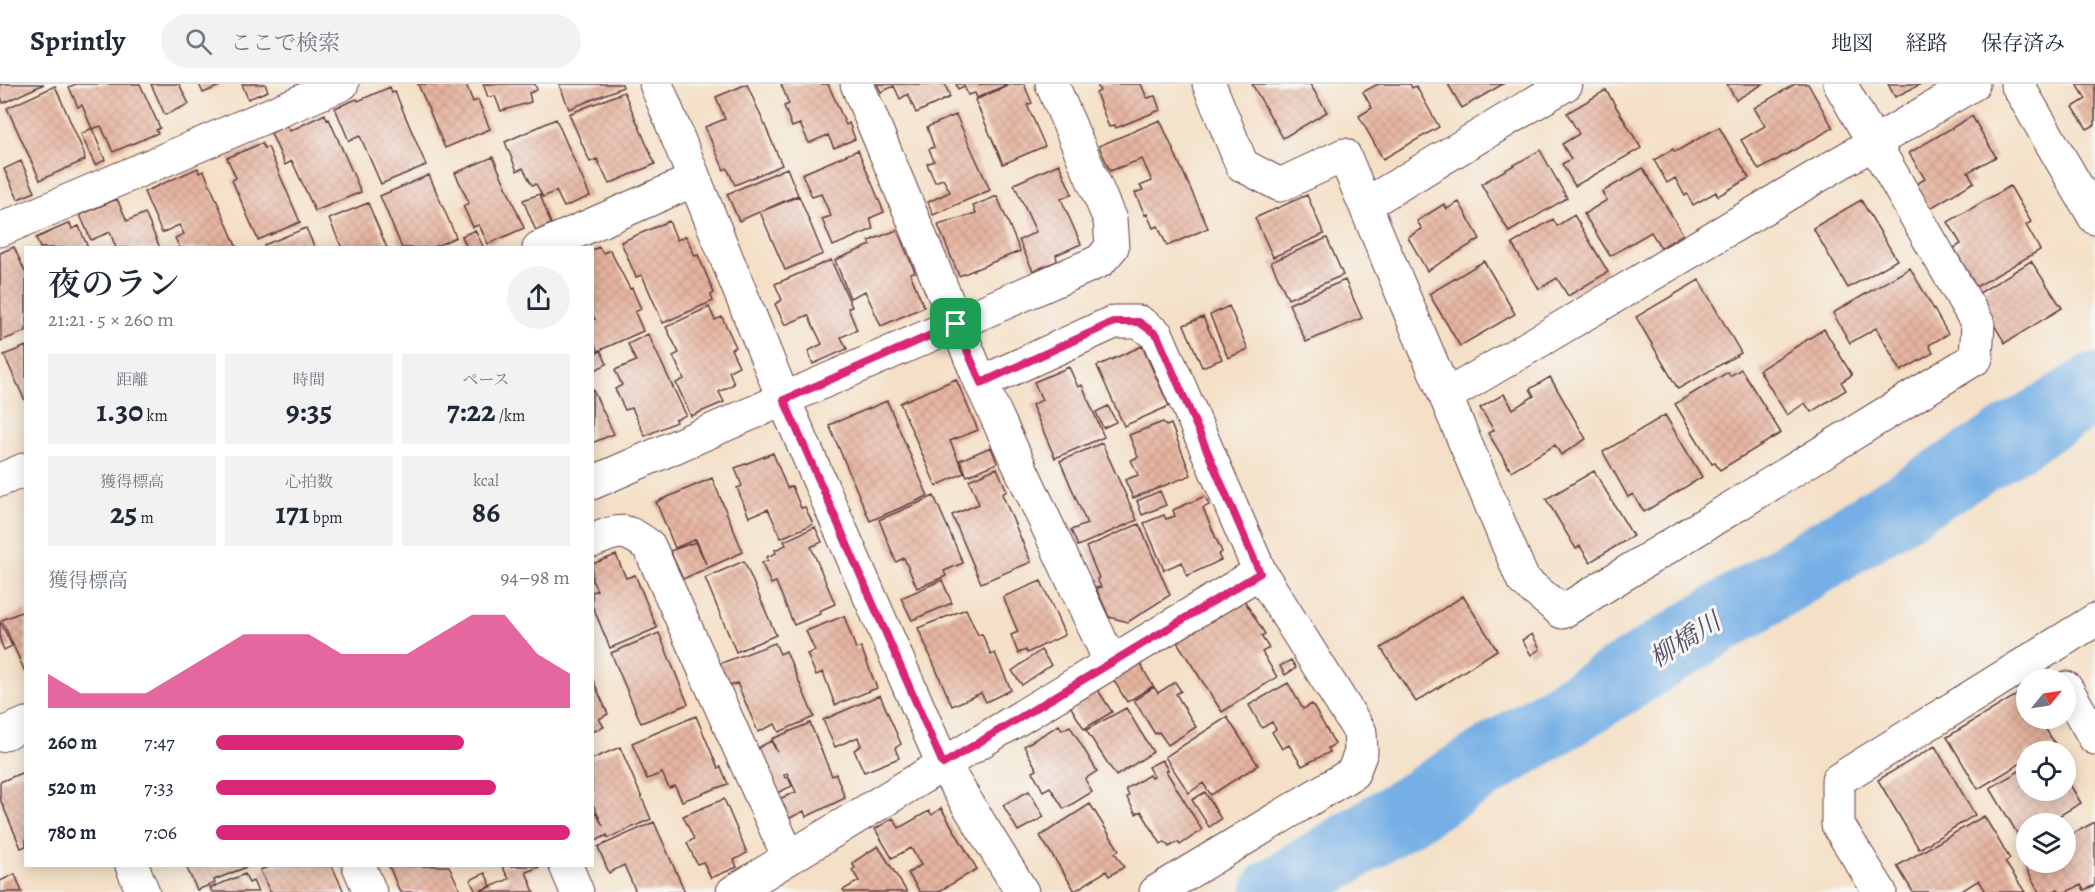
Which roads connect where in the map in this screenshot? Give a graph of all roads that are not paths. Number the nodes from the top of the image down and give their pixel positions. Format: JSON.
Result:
{"nodes":[{"id":1,"x":342,"y":84,"type":"edge"},
{"id":2,"x":656,"y":84,"type":"edge"},
{"id":3,"x":857,"y":84,"type":"edge"},
{"id":4,"x":1052,"y":84,"type":"edge"},
{"id":5,"x":1209,"y":84,"type":"edge"},
{"id":6,"x":1566,"y":84,"type":"edge"},
{"id":7,"x":1840,"y":84,"type":"edge"},
{"id":8,"x":1973,"y":84,"type":"edge"},
{"id":9,"x":2017,"y":84,"type":"edge"},
{"id":10,"x":1873,"y":143,"type":"junction"},
{"id":11,"x":694,"y":180,"type":"junction"},
{"id":12,"x":1365,"y":205,"type":"junction"},
{"id":13,"x":2095,"y":218,"type":"edge"},
{"id":14,"x":0,"y":230,"type":"edge"},
{"id":15,"x":544,"y":246,"type":"edge"},
{"id":16,"x":956,"y":324,"type":"junction"},
{"id":17,"x":981,"y":383,"type":"junction"},
{"id":18,"x":1446,"y":396,"type":"junction"},
{"id":19,"x":784,"y":400,"type":"junction"},
{"id":20,"x":594,"y":482,"type":"edge"},
{"id":21,"x":594,"y":540,"type":"edge"},
{"id":22,"x":1260,"y":573,"type":"junction"},
{"id":23,"x":2095,"y":620,"type":"edge"},
{"id":24,"x":2044,"y":652,"type":"junction"},
{"id":25,"x":1111,"y":663,"type":"junction"},
{"id":26,"x":2054,"y":669,"type":"edge"},
{"id":27,"x":2076,"y":705,"type":"edge"},
{"id":28,"x":24,"y":725,"type":"edge"},
{"id":29,"x":0,"y":735,"type":"edge"},
{"id":30,"x":2095,"y":738,"type":"edge"},
{"id":31,"x":943,"y":764,"type":"junction"},
{"id":32,"x":789,"y":858,"type":"junction"},
{"id":33,"x":132,"y":867,"type":"edge"},
{"id":34,"x":358,"y":867,"type":"edge"},
{"id":35,"x":566,"y":867,"type":"edge"},
{"id":36,"x":143,"y":892,"type":"edge"},
{"id":37,"x":370,"y":892,"type":"edge"},
{"id":38,"x":577,"y":892,"type":"edge"},
{"id":39,"x":733,"y":892,"type":"edge"},
{"id":40,"x":1022,"y":892,"type":"edge"},
{"id":41,"x":1156,"y":892,"type":"edge"},
{"id":42,"x":1880,"y":892,"type":"edge"}],
"edges":[{"from":1,"to":14,"type":"street"},
{"from":2,"to":11,"type":"street"},
{"from":3,"to":16,"type":"street"},
{"from":4,"to":16,"type":"street"},
{"from":5,"to":12,"type":"street"},
{"from":6,"to":12,"type":"street"},
{"from":7,"to":10,"type":"street"},
{"from":8,"to":10,"type":"street"},
{"from":9,"to":13,"type":"street"},
{"from":10,"to":18,"type":"street"},
{"from":10,"to":18,"type":"street"},
{"from":11,"to":15,"type":"street"},
{"from":11,"to":19,"type":"street"},
{"from":12,"to":18,"type":"street"},
{"from":16,"to":17,"type":"street"},
{"from":16,"to":19,"type":"street"},
{"from":17,"to":22,"type":"street"},
{"from":17,"to":25,"type":"street"},
{"from":19,"to":20,"type":"street"},
{"from":19,"to":31,"type":"street"},
{"from":21,"to":32,"type":"street"},
{"from":22,"to":25,"type":"street"},
{"from":22,"to":41,"type":"street"},
{"from":23,"to":24,"type":"street"},
{"from":24,"to":26,"type":"street"},
{"from":24,"to":42,"type":"street"},
{"from":25,"to":31,"type":"street"},
{"from":27,"to":30,"type":"street"},
{"from":28,"to":29,"type":"street"},
{"from":31,"to":32,"type":"street"},
{"from":31,"to":40,"type":"street"},
{"from":32,"to":39,"type":"street"},
{"from":33,"to":36,"type":"street"},
{"from":34,"to":37,"type":"street"},
{"from":35,"to":38,"type":"street"}]}
